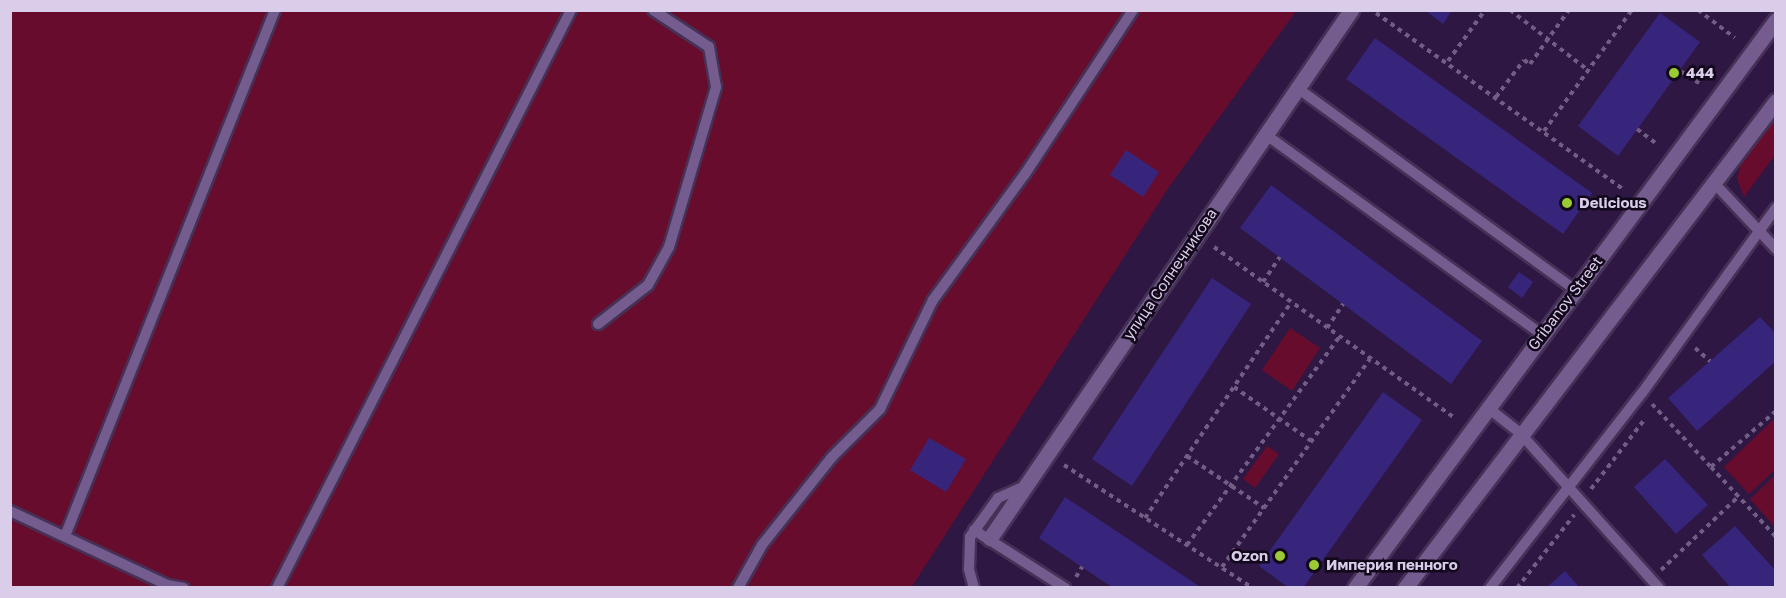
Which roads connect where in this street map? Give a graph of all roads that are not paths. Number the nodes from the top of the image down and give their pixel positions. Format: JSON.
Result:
{"nodes":[{"id":1,"x":274,"y":10,"type":"edge"},
{"id":2,"x":571,"y":10,"type":"edge"},
{"id":3,"x":653,"y":10,"type":"edge"},
{"id":4,"x":1133,"y":10,"type":"edge"},
{"id":5,"x":1351,"y":10,"type":"edge"},
{"id":6,"x":1776,"y":20,"type":"edge"},
{"id":7,"x":1296,"y":87,"type":"junction"},
{"id":8,"x":1776,"y":101,"type":"edge"},
{"id":9,"x":1265,"y":134,"type":"junction"},
{"id":10,"x":1716,"y":185,"type":"junction"},
{"id":11,"x":1776,"y":208,"type":"edge"},
{"id":12,"x":1760,"y":231,"type":"junction"},
{"id":13,"x":1776,"y":249,"type":"edge"},
{"id":14,"x":1574,"y":290,"type":"junction"},
{"id":15,"x":598,"y":324,"type":"dead end"},
{"id":16,"x":1541,"y":334,"type":"junction"},
{"id":17,"x":1487,"y":407,"type":"junction"},
{"id":18,"x":1520,"y":433,"type":"junction"},
{"id":19,"x":1025,"y":486,"type":"junction"},
{"id":20,"x":1570,"y":486,"type":"junction"},
{"id":21,"x":10,"y":511,"type":"edge"},
{"id":22,"x":974,"y":530,"type":"junction"},
{"id":23,"x":66,"y":536,"type":"junction"},
{"id":24,"x":990,"y":538,"type":"junction"},
{"id":25,"x":1656,"y":583,"type":"edge"},
{"id":26,"x":167,"y":586,"type":"edge"},
{"id":27,"x":184,"y":588,"type":"edge"},
{"id":28,"x":277,"y":588,"type":"edge"},
{"id":29,"x":738,"y":588,"type":"edge"},
{"id":30,"x":974,"y":588,"type":"edge"},
{"id":31,"x":1065,"y":588,"type":"edge"},
{"id":32,"x":1354,"y":588,"type":"edge"},
{"id":33,"x":1405,"y":588,"type":"edge"},
{"id":34,"x":1490,"y":588,"type":"edge"}],
"edges":[{"from":1,"to":23,"type":"lane"},
{"from":2,"to":28,"type":"lane"},
{"from":3,"to":15,"type":"lane"},
{"from":4,"to":29,"type":"lane"},
{"from":5,"to":7,"type":"street","name":"улица Солнечникова"},
{"from":6,"to":14,"type":"street","name":"Gribanov Street"},
{"from":7,"to":9,"type":"street","name":"улица Солнечникова"},
{"from":7,"to":14,"type":"lane"},
{"from":8,"to":10,"type":"street"},
{"from":9,"to":16,"type":"lane"},
{"from":9,"to":19,"type":"street","name":"улица Солнечникова"},
{"from":10,"to":12,"type":"lane"},
{"from":10,"to":18,"type":"street"},
{"from":11,"to":12,"type":"lane"},
{"from":12,"to":13,"type":"lane"},
{"from":12,"to":20,"type":"lane"},
{"from":14,"to":16,"type":"street","name":"Gribanov Street"},
{"from":16,"to":17,"type":"street","name":"Gribanov Street"},
{"from":17,"to":18,"type":"lane"},
{"from":17,"to":32,"type":"street","name":"Gribanov Street"},
{"from":18,"to":20,"type":"lane"},
{"from":18,"to":33,"type":"street"},
{"from":19,"to":22,"type":"lane"},
{"from":19,"to":24,"type":"street","name":"улица Солнечникова"},
{"from":20,"to":25,"type":"lane"},
{"from":20,"to":34,"type":"lane"},
{"from":21,"to":23,"type":"lane"},
{"from":22,"to":24,"type":"lane"},
{"from":22,"to":30,"type":"lane"},
{"from":23,"to":26,"type":"lane"},
{"from":24,"to":31,"type":"lane"},
{"from":26,"to":27,"type":"lane"}]}
